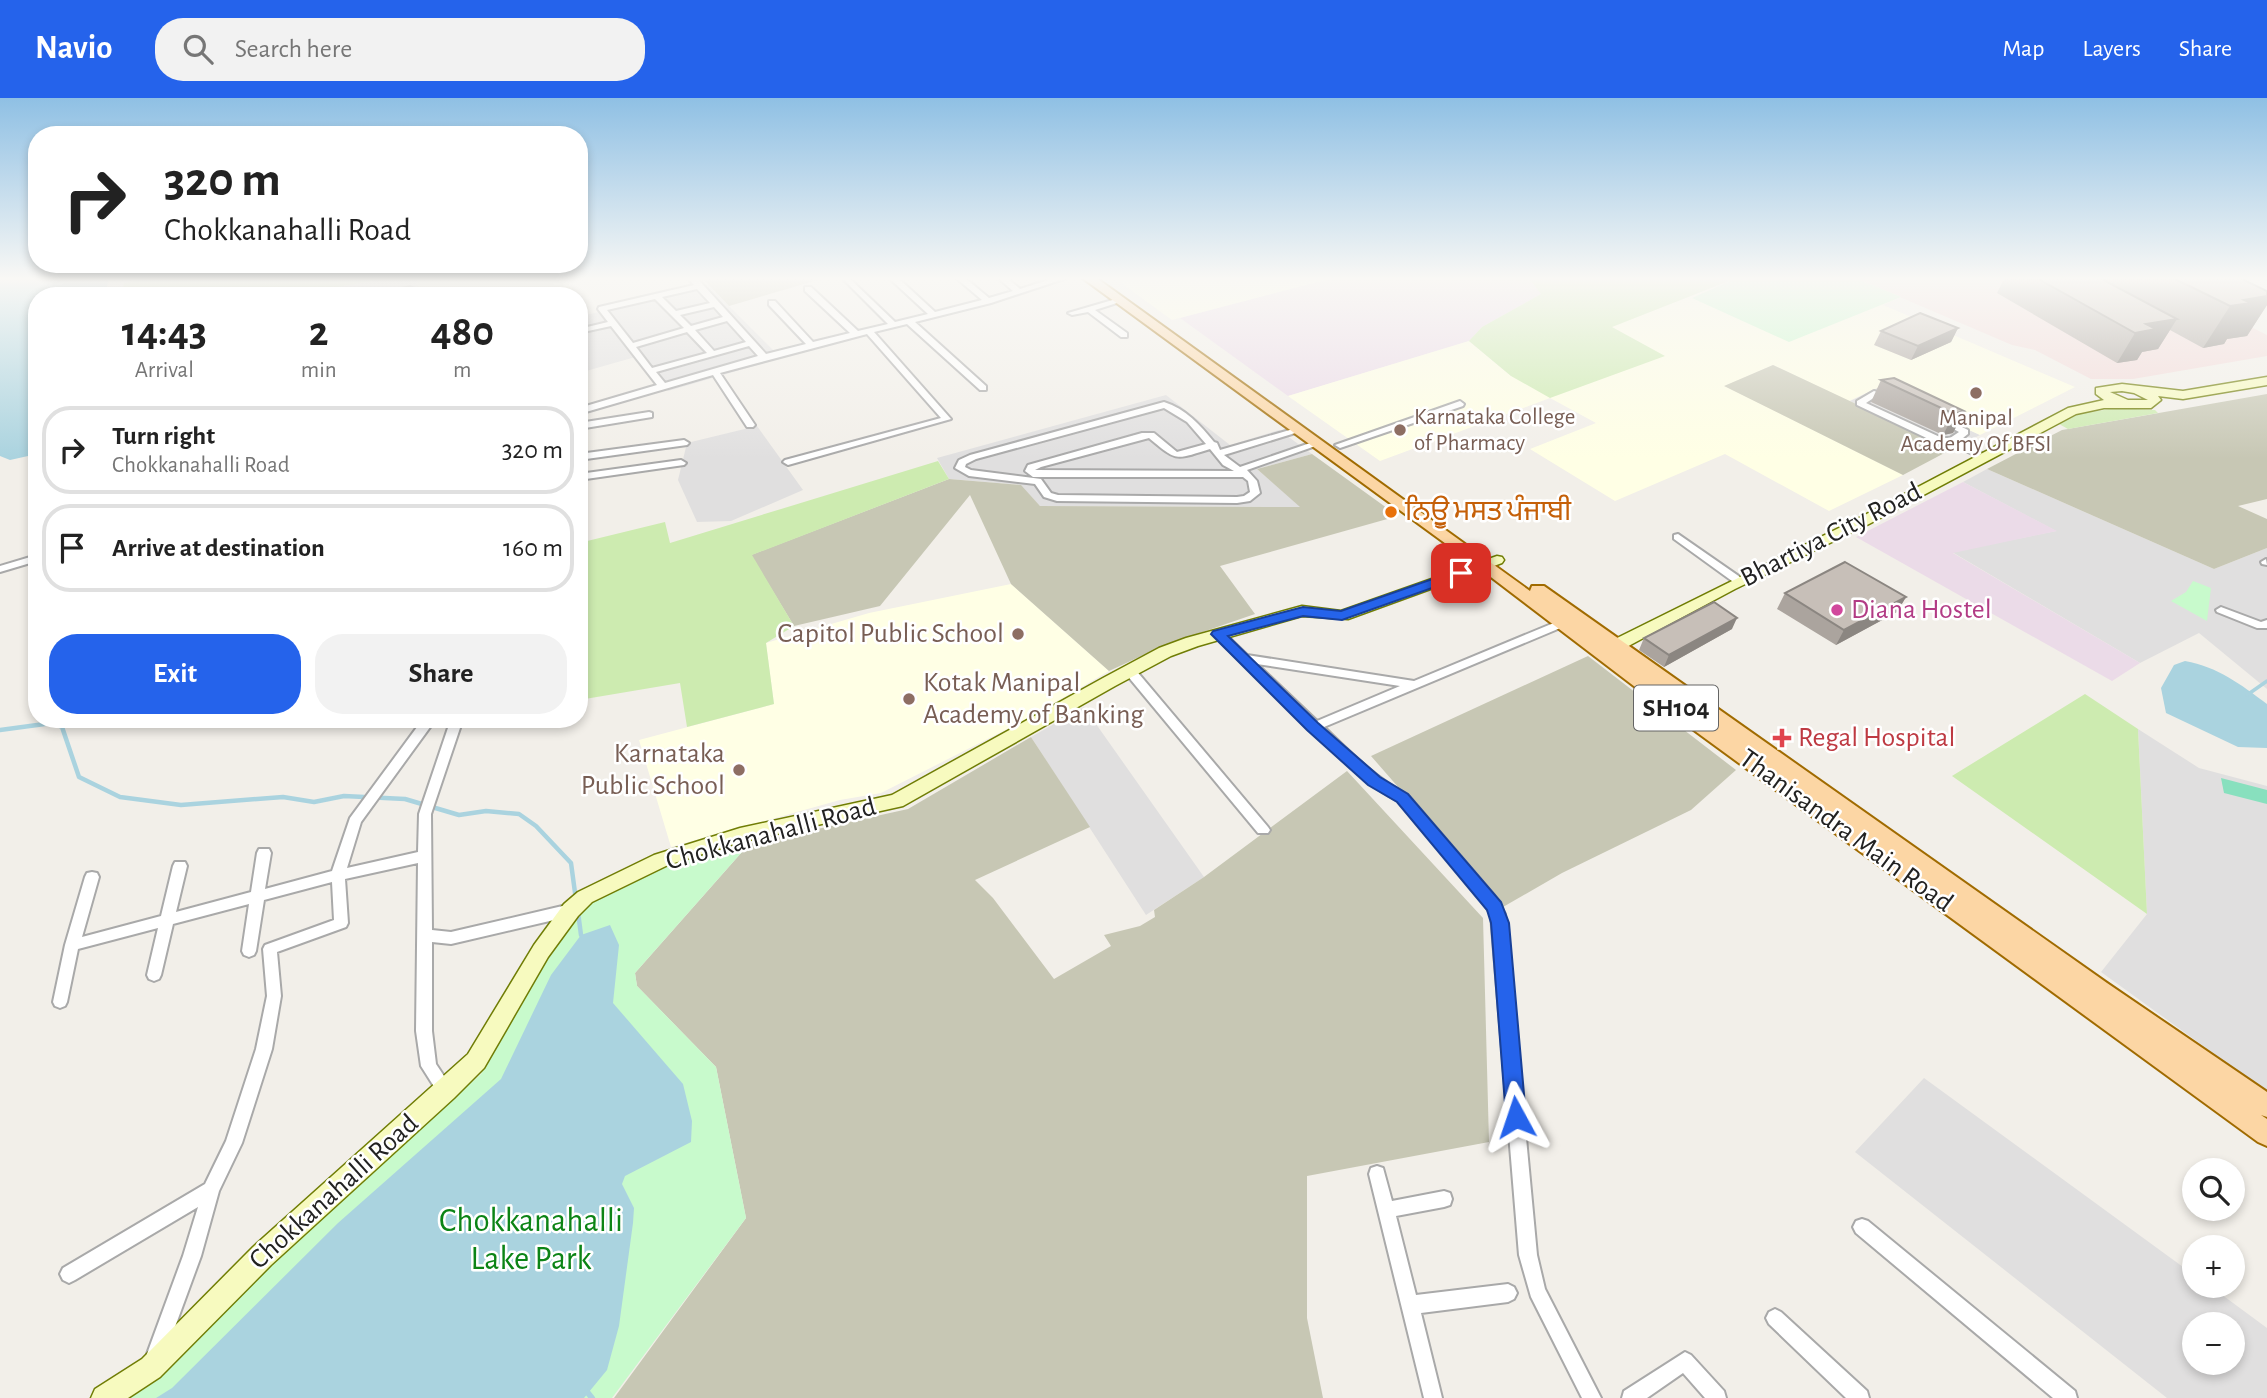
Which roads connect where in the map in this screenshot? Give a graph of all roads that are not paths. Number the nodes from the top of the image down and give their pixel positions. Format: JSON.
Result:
{"nodes":[{"id":1,"x":624,"y":338,"type":"edge"},
{"id":2,"x":659,"y":338,"type":"edge"},
{"id":3,"x":697,"y":338,"type":"edge"},
{"id":4,"x":746,"y":338,"type":"edge"},
{"id":5,"x":804,"y":338,"type":"edge"},
{"id":6,"x":841,"y":338,"type":"edge"},
{"id":7,"x":875,"y":338,"type":"edge"},
{"id":8,"x":927,"y":338,"type":"edge"},
{"id":9,"x":1171,"y":338,"type":"edge"},
{"id":10,"x":1187,"y":338,"type":"edge"},
{"id":11,"x":751,"y":343,"type":"junction"},
{"id":12,"x":811,"y":345,"type":"junction"},
{"id":13,"x":631,"y":346,"type":"junction"},
{"id":14,"x":712,"y":353,"type":"junction"},
{"id":15,"x":764,"y":357,"type":"junction"},
{"id":16,"x":649,"y":371,"type":"junction"},
{"id":17,"x":715,"y":372,"type":"junction"},
{"id":18,"x":2267,"y":381,"type":"edge"},
{"id":19,"x":663,"y":387,"type":"junction"},
{"id":20,"x":2267,"y":387,"type":"edge"},
{"id":21,"x":982,"y":388,"type":"dead end"},
{"id":22,"x":2100,"y":391,"type":"junction"},
{"id":23,"x":2142,"y":391,"type":"junction"},
{"id":24,"x":1903,"y":403,"type":"edge"},
{"id":25,"x":1460,"y":404,"type":"dead end"},
{"id":26,"x":2127,"y":404,"type":"junction"},
{"id":27,"x":2147,"y":405,"type":"junction"},
{"id":28,"x":588,"y":409,"type":"edge"},
{"id":29,"x":1926,"y":414,"type":"edge"},
{"id":30,"x":649,"y":415,"type":"dead end"},
{"id":31,"x":588,"y":425,"type":"edge"},
{"id":32,"x":750,"y":425,"type":"dead end"},
{"id":33,"x":1300,"y":430,"type":"junction"},
{"id":34,"x":1952,"y":441,"type":"junction"},
{"id":35,"x":684,"y":443,"type":"dead end"},
{"id":36,"x":1319,"y":443,"type":"junction"},
{"id":37,"x":1340,"y":446,"type":"junction"},
{"id":38,"x":1217,"y":449,"type":"junction"},
{"id":39,"x":1977,"y":453,"type":"junction"},
{"id":40,"x":588,"y":456,"type":"edge"},
{"id":41,"x":788,"y":462,"type":"dead end"},
{"id":42,"x":681,"y":463,"type":"dead end"},
{"id":43,"x":1244,"y":472,"type":"junction"},
{"id":44,"x":588,"y":476,"type":"edge"},
{"id":45,"x":1860,"y":519,"type":"junction"},
{"id":46,"x":1678,"y":537,"type":"dead end"},
{"id":47,"x":1777,"y":560,"type":"junction"},
{"id":48,"x":28,"y":561,"type":"edge"},
{"id":49,"x":1491,"y":563,"type":"junction"},
{"id":50,"x":0,"y":569,"type":"edge"},
{"id":51,"x":1735,"y":579,"type":"junction"},
{"id":52,"x":2221,"y":610,"type":"dead end"},
{"id":53,"x":1562,"y":624,"type":"junction"},
{"id":54,"x":2267,"y":624,"type":"edge"},
{"id":55,"x":1218,"y":634,"type":"junction"},
{"id":56,"x":1605,"y":647,"type":"junction"},
{"id":57,"x":1246,"y":659,"type":"junction"},
{"id":58,"x":1130,"y":671,"type":"junction"},
{"id":59,"x":1418,"y":685,"type":"junction"},
{"id":60,"x":1313,"y":727,"type":"junction"},
{"id":61,"x":423,"y":728,"type":"edge"},
{"id":62,"x":454,"y":728,"type":"edge"},
{"id":63,"x":1263,"y":830,"type":"dead end"},
{"id":64,"x":264,"y":853,"type":"dead end"},
{"id":65,"x":425,"y":856,"type":"junction"},
{"id":66,"x":180,"y":866,"type":"dead end"},
{"id":67,"x":338,"y":875,"type":"junction"},
{"id":68,"x":92,"y":877,"type":"dead end"},
{"id":69,"x":257,"y":896,"type":"junction"},
{"id":70,"x":578,"y":904,"type":"junction"},
{"id":71,"x":167,"y":920,"type":"junction"},
{"id":72,"x":425,"y":935,"type":"junction"},
{"id":73,"x":72,"y":945,"type":"junction"},
{"id":74,"x":249,"y":951,"type":"dead end"},
{"id":75,"x":154,"y":975,"type":"dead end"},
{"id":76,"x":60,"y":1002,"type":"dead end"},
{"id":77,"x":446,"y":1091,"type":"junction"},
{"id":78,"x":2267,"y":1106,"type":"edge"},
{"id":79,"x":2267,"y":1134,"type":"edge"},
{"id":80,"x":1377,"y":1174,"type":"dead end"},
{"id":81,"x":211,"y":1190,"type":"junction"},
{"id":82,"x":1444,"y":1199,"type":"dead end"},
{"id":83,"x":1385,"y":1210,"type":"junction"},
{"id":84,"x":1862,"y":1227,"type":"dead end"},
{"id":85,"x":69,"y":1274,"type":"dead end"},
{"id":86,"x":1508,"y":1293,"type":"dead end"},
{"id":87,"x":1411,"y":1305,"type":"junction"},
{"id":88,"x":1775,"y":1318,"type":"dead end"},
{"id":89,"x":151,"y":1368,"type":"junction"},
{"id":90,"x":104,"y":1398,"type":"edge"},
{"id":91,"x":1433,"y":1398,"type":"edge"},
{"id":92,"x":1592,"y":1398,"type":"edge"},
{"id":93,"x":1631,"y":1398,"type":"edge"},
{"id":94,"x":1717,"y":1398,"type":"edge"},
{"id":95,"x":1860,"y":1398,"type":"edge"},
{"id":96,"x":2068,"y":1398,"type":"edge"}],
"edges":[{"from":1,"to":13,"type":"street"},
{"from":2,"to":13,"type":"street"},
{"from":3,"to":14,"type":"street"},
{"from":4,"to":11,"type":"street"},
{"from":5,"to":12,"type":"street"},
{"from":6,"to":12,"type":"street"},
{"from":7,"to":41,"type":"street"},
{"from":8,"to":21,"type":"street"},
{"from":9,"to":33,"type":"main road","name":"Thanisandra Main Road","number":"SH104"},
{"from":10,"to":37,"type":"main road","name":"Thanisandra Main Road","number":"SH104"},
{"from":11,"to":14,"type":"street"},
{"from":11,"to":15,"type":"street"},
{"from":12,"to":15,"type":"street"},
{"from":13,"to":16,"type":"street"},
{"from":14,"to":16,"type":"street"},
{"from":15,"to":17,"type":"street"},
{"from":16,"to":19,"type":"street"},
{"from":17,"to":19,"type":"street"},
{"from":17,"to":32,"type":"street"},
{"from":18,"to":23,"type":"street","name":"Bhartiya City Road"},
{"from":19,"to":28,"type":"street"},
{"from":20,"to":27,"type":"street","name":"Bhartiya City Road"},
{"from":22,"to":23,"type":"street","name":"Bhartiya City Road"},
{"from":22,"to":26,"type":"street","name":"Bhartiya City Road"},
{"from":22,"to":39,"type":"street","name":"Bhartiya City Road"},
{"from":23,"to":27,"type":"street"},
{"from":24,"to":34,"type":"street"},
{"from":25,"to":37,"type":"street"},
{"from":26,"to":27,"type":"street","name":"Bhartiya City Road"},
{"from":26,"to":45,"type":"street","name":"Bhartiya City Road"},
{"from":29,"to":34,"type":"street"},
{"from":30,"to":31,"type":"street"},
{"from":33,"to":36,"type":"main road","name":"Thanisandra Main Road","number":"SH104"},
{"from":33,"to":38,"type":"street"},
{"from":34,"to":39,"type":"street"},
{"from":35,"to":40,"type":"street"},
{"from":36,"to":43,"type":"street"},
{"from":36,"to":49,"type":"main road","name":"Thanisandra Main Road","number":"SH104"},
{"from":37,"to":49,"type":"main road","name":"Thanisandra Main Road","number":"SH104"},
{"from":38,"to":43,"type":"street"},
{"from":38,"to":43,"type":"street"},
{"from":38,"to":43,"type":"street"},
{"from":39,"to":45,"type":"street","name":"Bhartiya City Road"},
{"from":42,"to":44,"type":"street"},
{"from":45,"to":47,"type":"street","name":"Bhartiya City Road"},
{"from":46,"to":51,"type":"street"},
{"from":47,"to":51,"type":"street","name":"Bhartiya City Road"},
{"from":47,"to":56,"type":"street","name":"Bhartiya City Road"},
{"from":48,"to":50,"type":"street"},
{"from":49,"to":53,"type":"main road","name":"Thanisandra Main Road","number":"SH104"},
{"from":49,"to":55,"type":"street","name":"Chokkanahalli Road"},
{"from":49,"to":56,"type":"main road","name":"Thanisandra Main Road","number":"SH104"},
{"from":51,"to":56,"type":"street","name":"Bhartiya City Road"},
{"from":52,"to":54,"type":"street"},
{"from":53,"to":56,"type":"main road","name":"Thanisandra Main Road","number":"SH104"},
{"from":53,"to":59,"type":"street"},
{"from":55,"to":57,"type":"street"},
{"from":55,"to":58,"type":"street","name":"Chokkanahalli Road"},
{"from":56,"to":78,"type":"main road","name":"Thanisandra Main Road","number":"SH104"},
{"from":56,"to":79,"type":"main road","name":"Thanisandra Main Road","number":"SH104"},
{"from":57,"to":59,"type":"street"},
{"from":57,"to":60,"type":"street"},
{"from":58,"to":63,"type":"street"},
{"from":58,"to":70,"type":"street","name":"Chokkanahalli Road"},
{"from":59,"to":60,"type":"street"},
{"from":60,"to":92,"type":"street"},
{"from":61,"to":67,"type":"street"},
{"from":62,"to":65,"type":"street"},
{"from":64,"to":69,"type":"street"},
{"from":65,"to":67,"type":"street"},
{"from":65,"to":72,"type":"street"},
{"from":66,"to":71,"type":"street"},
{"from":67,"to":69,"type":"street"},
{"from":67,"to":81,"type":"street"},
{"from":68,"to":73,"type":"street"},
{"from":69,"to":71,"type":"street"},
{"from":69,"to":74,"type":"street"},
{"from":70,"to":72,"type":"street"},
{"from":70,"to":77,"type":"street","name":"Chokkanahalli Road"},
{"from":71,"to":73,"type":"street"},
{"from":71,"to":75,"type":"street"},
{"from":72,"to":77,"type":"street"},
{"from":73,"to":76,"type":"street"},
{"from":77,"to":89,"type":"street","name":"Chokkanahalli Road"},
{"from":80,"to":83,"type":"street"},
{"from":81,"to":85,"type":"street"},
{"from":81,"to":89,"type":"street"},
{"from":82,"to":83,"type":"street"},
{"from":83,"to":87,"type":"street"},
{"from":84,"to":96,"type":"street"},
{"from":86,"to":87,"type":"street"},
{"from":87,"to":91,"type":"street"},
{"from":88,"to":95,"type":"street"},
{"from":89,"to":90,"type":"street","name":"Chokkanahalli Road"},
{"from":93,"to":94,"type":"street"}]}
